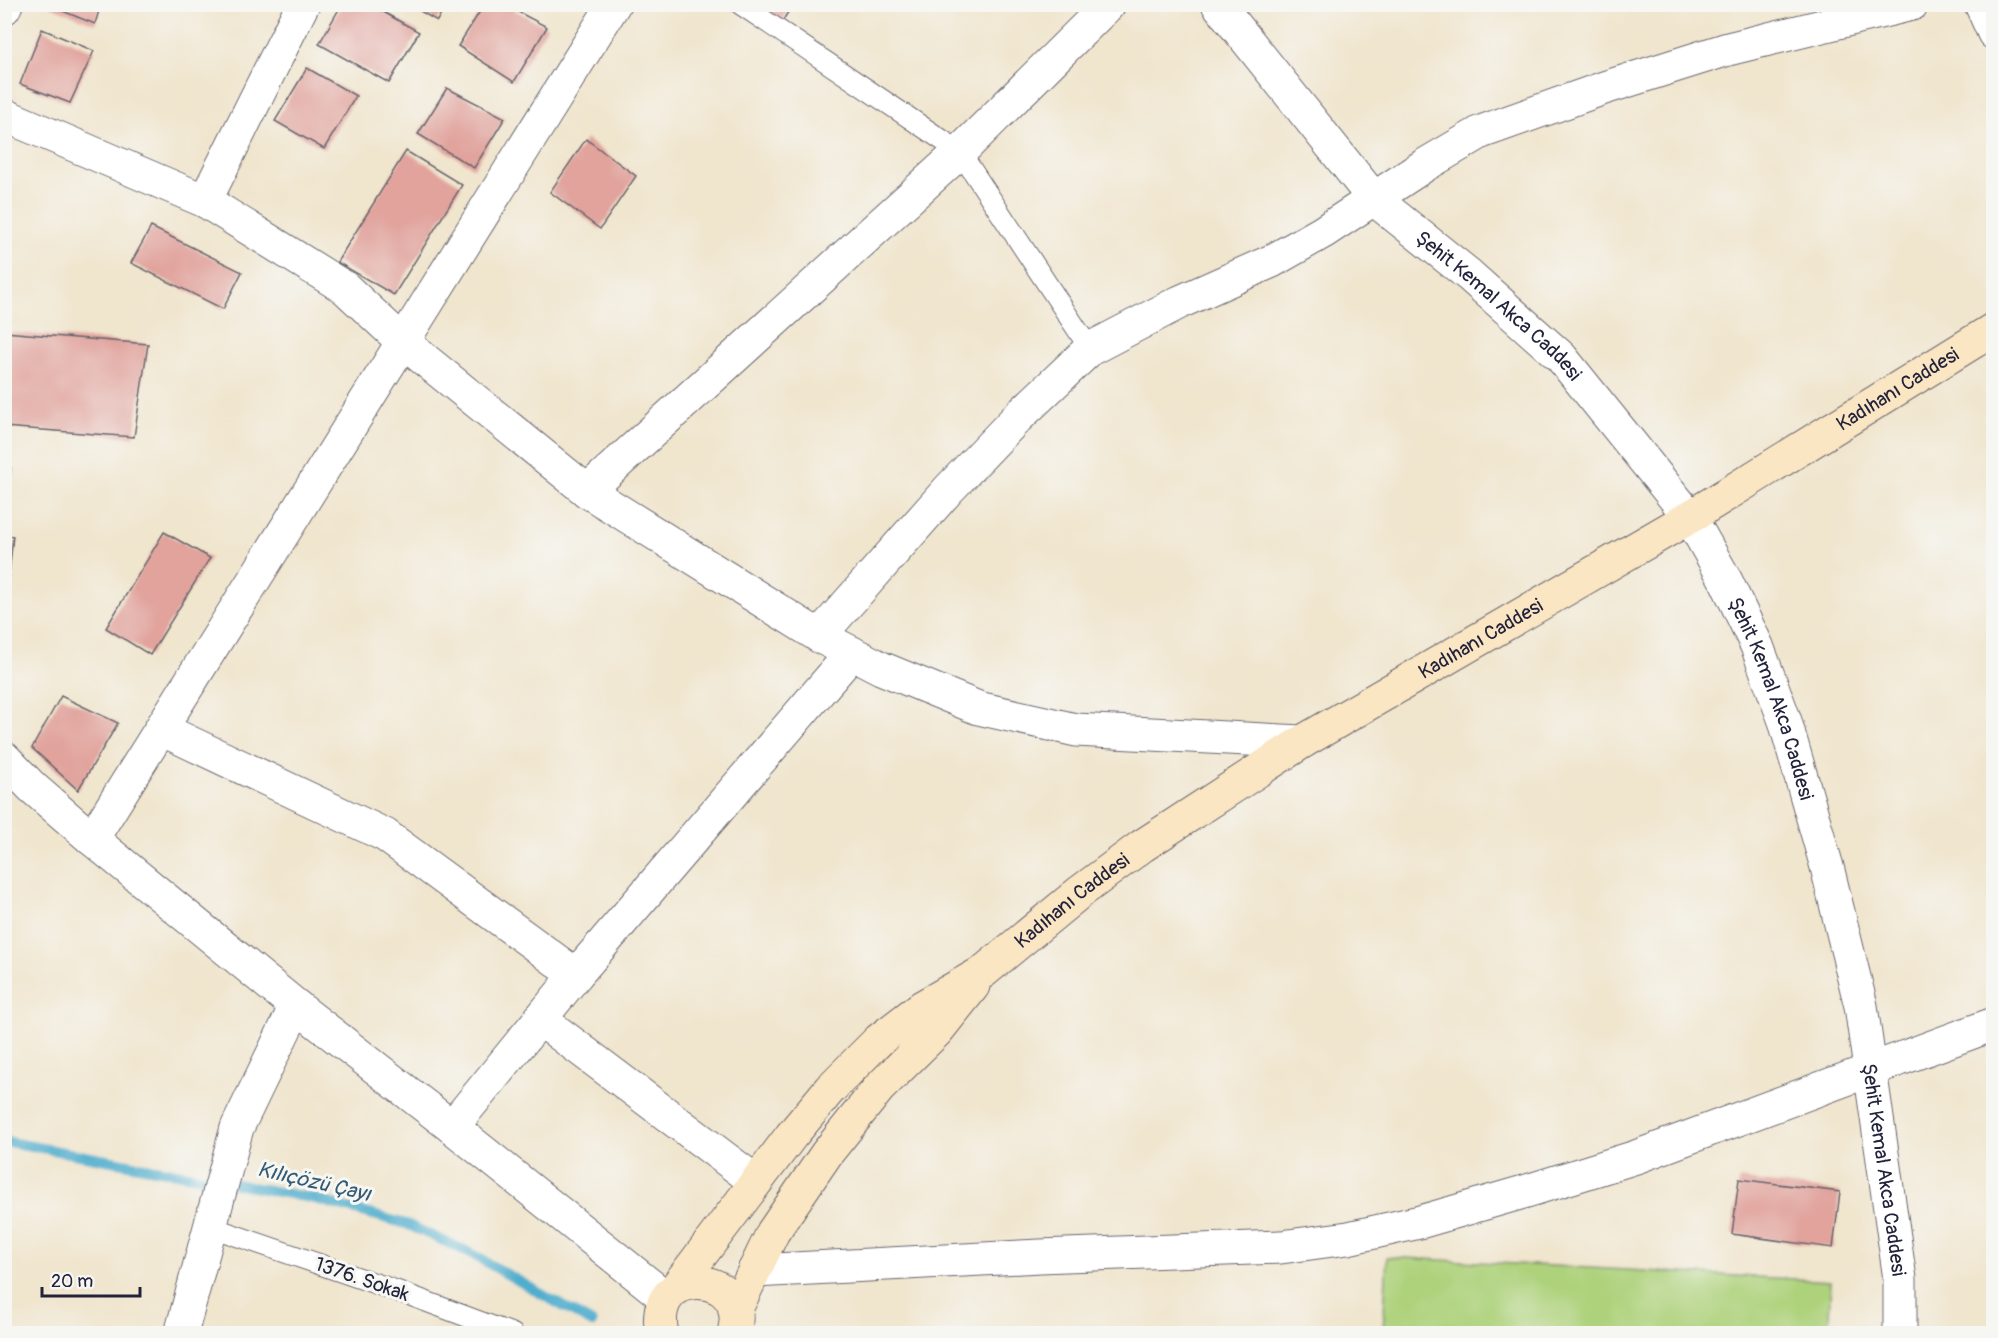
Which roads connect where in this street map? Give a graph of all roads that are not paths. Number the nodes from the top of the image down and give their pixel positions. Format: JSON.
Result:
{"nodes":[{"id":1,"x":303,"y":4,"type":"edge"},
{"id":2,"x":740,"y":4,"type":"edge"},
{"id":3,"x":1109,"y":4,"type":"edge"},
{"id":4,"x":1218,"y":4,"type":"edge"},
{"id":5,"x":1912,"y":4,"type":"edge"},
{"id":6,"x":1981,"y":4,"type":"edge"},
{"id":7,"x":608,"y":7,"type":"edge"},
{"id":8,"x":1994,"y":33,"type":"edge"},
{"id":9,"x":4,"y":116,"type":"edge"},
{"id":10,"x":960,"y":152,"type":"junction"},
{"id":11,"x":1374,"y":199,"type":"junction"},
{"id":12,"x":205,"y":201,"type":"junction"},
{"id":13,"x":1994,"y":329,"type":"edge"},
{"id":14,"x":403,"y":342,"type":"junction"},
{"id":15,"x":1090,"y":349,"type":"junction"},
{"id":16,"x":587,"y":491,"type":"junction"},
{"id":17,"x":1689,"y":517,"type":"junction"},
{"id":18,"x":819,"y":636,"type":"junction"},
{"id":19,"x":852,"y":653,"type":"junction"},
{"id":20,"x":161,"y":729,"type":"junction"},
{"id":21,"x":1302,"y":742,"type":"junction"},
{"id":22,"x":4,"y":758,"type":"edge"},
{"id":23,"x":92,"y":839,"type":"junction"},
{"id":24,"x":983,"y":972,"type":"junction"},
{"id":25,"x":576,"y":975,"type":"junction"},
{"id":26,"x":296,"y":1006,"type":"junction"},
{"id":27,"x":540,"y":1019,"type":"junction"},
{"id":28,"x":1994,"y":1024,"type":"edge"},
{"id":29,"x":1870,"y":1069,"type":"junction"},
{"id":30,"x":452,"y":1127,"type":"junction"},
{"id":31,"x":755,"y":1181,"type":"junction"},
{"id":32,"x":211,"y":1227,"type":"junction"},
{"id":33,"x":754,"y":1271,"type":"junction"},
{"id":34,"x":663,"y":1313,"type":"edge"},
{"id":35,"x":734,"y":1322,"type":"edge"},
{"id":36,"x":183,"y":1333,"type":"edge"},
{"id":37,"x":513,"y":1334,"type":"edge"},
{"id":38,"x":1900,"y":1334,"type":"edge"}],
"edges":[{"from":1,"to":12,"type":"street"},
{"from":2,"to":10,"type":"lane"},
{"from":3,"to":10,"type":"street"},
{"from":4,"to":11,"type":"street","name":"Şehit Kemal Akca Caddesi"},
{"from":5,"to":11,"type":"street"},
{"from":6,"to":8,"type":"street"},
{"from":7,"to":14,"type":"street"},
{"from":9,"to":12,"type":"street"},
{"from":10,"to":15,"type":"lane"},
{"from":10,"to":16,"type":"street"},
{"from":11,"to":15,"type":"street"},
{"from":11,"to":17,"type":"street","name":"Şehit Kemal Akca Caddesi"},
{"from":12,"to":14,"type":"street"},
{"from":13,"to":17,"type":"main road","name":"Kadıhanı Caddesi"},
{"from":14,"to":16,"type":"street"},
{"from":14,"to":20,"type":"street"},
{"from":15,"to":18,"type":"street"},
{"from":16,"to":18,"type":"street"},
{"from":17,"to":21,"type":"main road","name":"Kadıhanı Caddesi"},
{"from":17,"to":29,"type":"street","name":"Şehit Kemal Akca Caddesi"},
{"from":18,"to":19,"type":"street"},
{"from":19,"to":21,"type":"street"},
{"from":19,"to":25,"type":"street"},
{"from":20,"to":23,"type":"street"},
{"from":20,"to":25,"type":"street"},
{"from":21,"to":24,"type":"main road","name":"Kadıhanı Caddesi"},
{"from":22,"to":23,"type":"street"},
{"from":23,"to":26,"type":"street"},
{"from":24,"to":31,"type":"main road"},
{"from":24,"to":33,"type":"main road"},
{"from":25,"to":27,"type":"street"},
{"from":26,"to":30,"type":"street"},
{"from":26,"to":32,"type":"street"},
{"from":27,"to":30,"type":"street"},
{"from":27,"to":31,"type":"street"},
{"from":28,"to":29,"type":"street"},
{"from":29,"to":33,"type":"street"},
{"from":29,"to":38,"type":"street","name":"Şehit Kemal Akca Caddesi"},
{"from":30,"to":34,"type":"street"},
{"from":31,"to":34,"type":"main road"},
{"from":32,"to":36,"type":"street"},
{"from":32,"to":37,"type":"lane","name":"1376. Sokak"},
{"from":33,"to":35,"type":"main road"},
{"from":34,"to":35,"type":"main road"}]}
